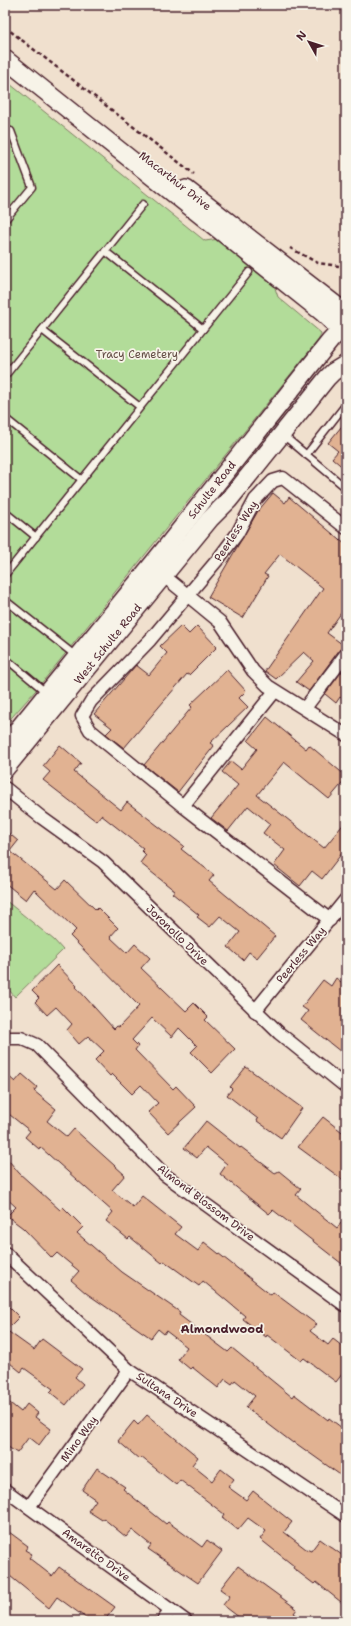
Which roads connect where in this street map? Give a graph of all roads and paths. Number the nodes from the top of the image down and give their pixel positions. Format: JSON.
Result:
{"nodes":[{"id":1,"x":5,"y":27,"type":"edge"},
{"id":2,"x":5,"y":48,"type":"edge"},
{"id":3,"x":5,"y":59,"type":"edge"},
{"id":4,"x":5,"y":130,"type":"edge"},
{"id":5,"x":196,"y":176,"type":"dead end"},
{"id":6,"x":143,"y":204,"type":"dead end"},
{"id":7,"x":5,"y":220,"type":"edge"},
{"id":8,"x":288,"y":247,"type":"dead end"},
{"id":9,"x":105,"y":251,"type":"junction"},
{"id":10,"x":346,"y":267,"type":"edge"},
{"id":11,"x":249,"y":272,"type":"dead end"},
{"id":12,"x":346,"y":313,"type":"edge"},
{"id":13,"x":203,"y":329,"type":"junction"},
{"id":14,"x":42,"y":330,"type":"junction"},
{"id":15,"x":345,"y":331,"type":"edge"},
{"id":16,"x":346,"y":364,"type":"edge"},
{"id":17,"x":5,"y":376,"type":"edge"},
{"id":18,"x":346,"y":404,"type":"edge"},
{"id":19,"x":140,"y":408,"type":"junction"},
{"id":20,"x":5,"y":418,"type":"edge"},
{"id":21,"x":281,"y":434,"type":"junction"},
{"id":22,"x":306,"y":455,"type":"junction"},
{"id":23,"x":82,"y":480,"type":"junction"},
{"id":24,"x":346,"y":488,"type":"edge"},
{"id":25,"x":5,"y":512,"type":"edge"},
{"id":26,"x":210,"y":519,"type":"junction"},
{"id":27,"x":346,"y":528,"type":"edge"},
{"id":28,"x":36,"y":537,"type":"junction"},
{"id":29,"x":5,"y":575,"type":"edge"},
{"id":30,"x":164,"y":576,"type":"junction"},
{"id":31,"x":188,"y":594,"type":"junction"},
{"id":32,"x":5,"y":600,"type":"edge"},
{"id":33,"x":346,"y":654,"type":"edge"},
{"id":34,"x":78,"y":657,"type":"junction"},
{"id":35,"x":5,"y":658,"type":"edge"},
{"id":36,"x":275,"y":691,"type":"junction"},
{"id":37,"x":48,"y":694,"type":"junction"},
{"id":38,"x":305,"y":708,"type":"junction"},
{"id":39,"x":346,"y":735,"type":"edge"},
{"id":40,"x":5,"y":745,"type":"edge"},
{"id":41,"x":5,"y":769,"type":"edge"},
{"id":42,"x":5,"y":788,"type":"edge"},
{"id":43,"x":183,"y":806,"type":"junction"},
{"id":44,"x":346,"y":899,"type":"edge"},
{"id":45,"x":330,"y":920,"type":"junction"},
{"id":46,"x":255,"y":1011,"type":"junction"},
{"id":47,"x":5,"y":1038,"type":"edge"},
{"id":48,"x":346,"y":1086,"type":"edge"},
{"id":49,"x":5,"y":1253,"type":"edge"},
{"id":50,"x":346,"y":1306,"type":"edge"},
{"id":51,"x":129,"y":1370,"type":"junction"},
{"id":52,"x":5,"y":1490,"type":"edge"},
{"id":53,"x":29,"y":1507,"type":"junction"},
{"id":54,"x":346,"y":1516,"type":"edge"},
{"id":55,"x":171,"y":1610,"type":"junction"},
{"id":56,"x":163,"y":1621,"type":"edge"},
{"id":57,"x":186,"y":1621,"type":"edge"}],
"edges":[{"from":1,"to":5,"type":"path"},
{"from":2,"to":12,"type":"main road","name":"Macarthur Drive"},
{"from":3,"to":15,"type":"main road","name":"Macarthur Drive"},
{"from":4,"to":7,"type":"lane"},
{"from":6,"to":9,"type":"lane"},
{"from":8,"to":10,"type":"path"},
{"from":9,"to":13,"type":"lane"},
{"from":9,"to":14,"type":"lane"},
{"from":11,"to":13,"type":"lane"},
{"from":13,"to":19,"type":"lane"},
{"from":14,"to":17,"type":"lane"},
{"from":14,"to":19,"type":"lane"},
{"from":15,"to":26,"type":"main road","name":"Schulte Road"},
{"from":15,"to":34,"type":"main road","name":"Schulte Road"},
{"from":16,"to":21,"type":"main road"},
{"from":18,"to":22,"type":"lane"},
{"from":19,"to":23,"type":"lane"},
{"from":20,"to":23,"type":"lane"},
{"from":21,"to":22,"type":"lane"},
{"from":21,"to":26,"type":"main road"},
{"from":22,"to":24,"type":"lane"},
{"from":23,"to":28,"type":"lane"},
{"from":25,"to":28,"type":"lane"},
{"from":26,"to":30,"type":"main road","name":"West Schulte Road"},
{"from":27,"to":31,"type":"street","name":"Peerless Way"},
{"from":28,"to":29,"type":"lane"},
{"from":30,"to":31,"type":"street"},
{"from":30,"to":41,"type":"main road","name":"West Schulte Road"},
{"from":31,"to":36,"type":"street"},
{"from":31,"to":43,"type":"street"},
{"from":32,"to":34,"type":"lane"},
{"from":33,"to":38,"type":"street"},
{"from":34,"to":37,"type":"main road","name":"West Schulte Road"},
{"from":35,"to":37,"type":"lane"},
{"from":36,"to":38,"type":"street"},
{"from":36,"to":43,"type":"street"},
{"from":37,"to":40,"type":"main road","name":"West Schulte Road"},
{"from":38,"to":39,"type":"street"},
{"from":42,"to":46,"type":"street","name":"Joronollo Drive"},
{"from":43,"to":45,"type":"street"},
{"from":44,"to":45,"type":"street","name":"Peerless Way"},
{"from":45,"to":46,"type":"street","name":"Peerless Way"},
{"from":46,"to":48,"type":"street","name":"Joronollo Drive"},
{"from":47,"to":50,"type":"street","name":"Almond Blossom Drive"},
{"from":49,"to":51,"type":"street","name":"Sultana Drive"},
{"from":51,"to":53,"type":"street","name":"Mino Way"},
{"from":51,"to":54,"type":"street","name":"Sultana Drive"},
{"from":52,"to":53,"type":"street","name":"Amaretto Drive"},
{"from":53,"to":55,"type":"street","name":"Amaretto Drive"},
{"from":55,"to":56,"type":"street"},
{"from":55,"to":57,"type":"street","name":"Amaretto Drive"}]}
